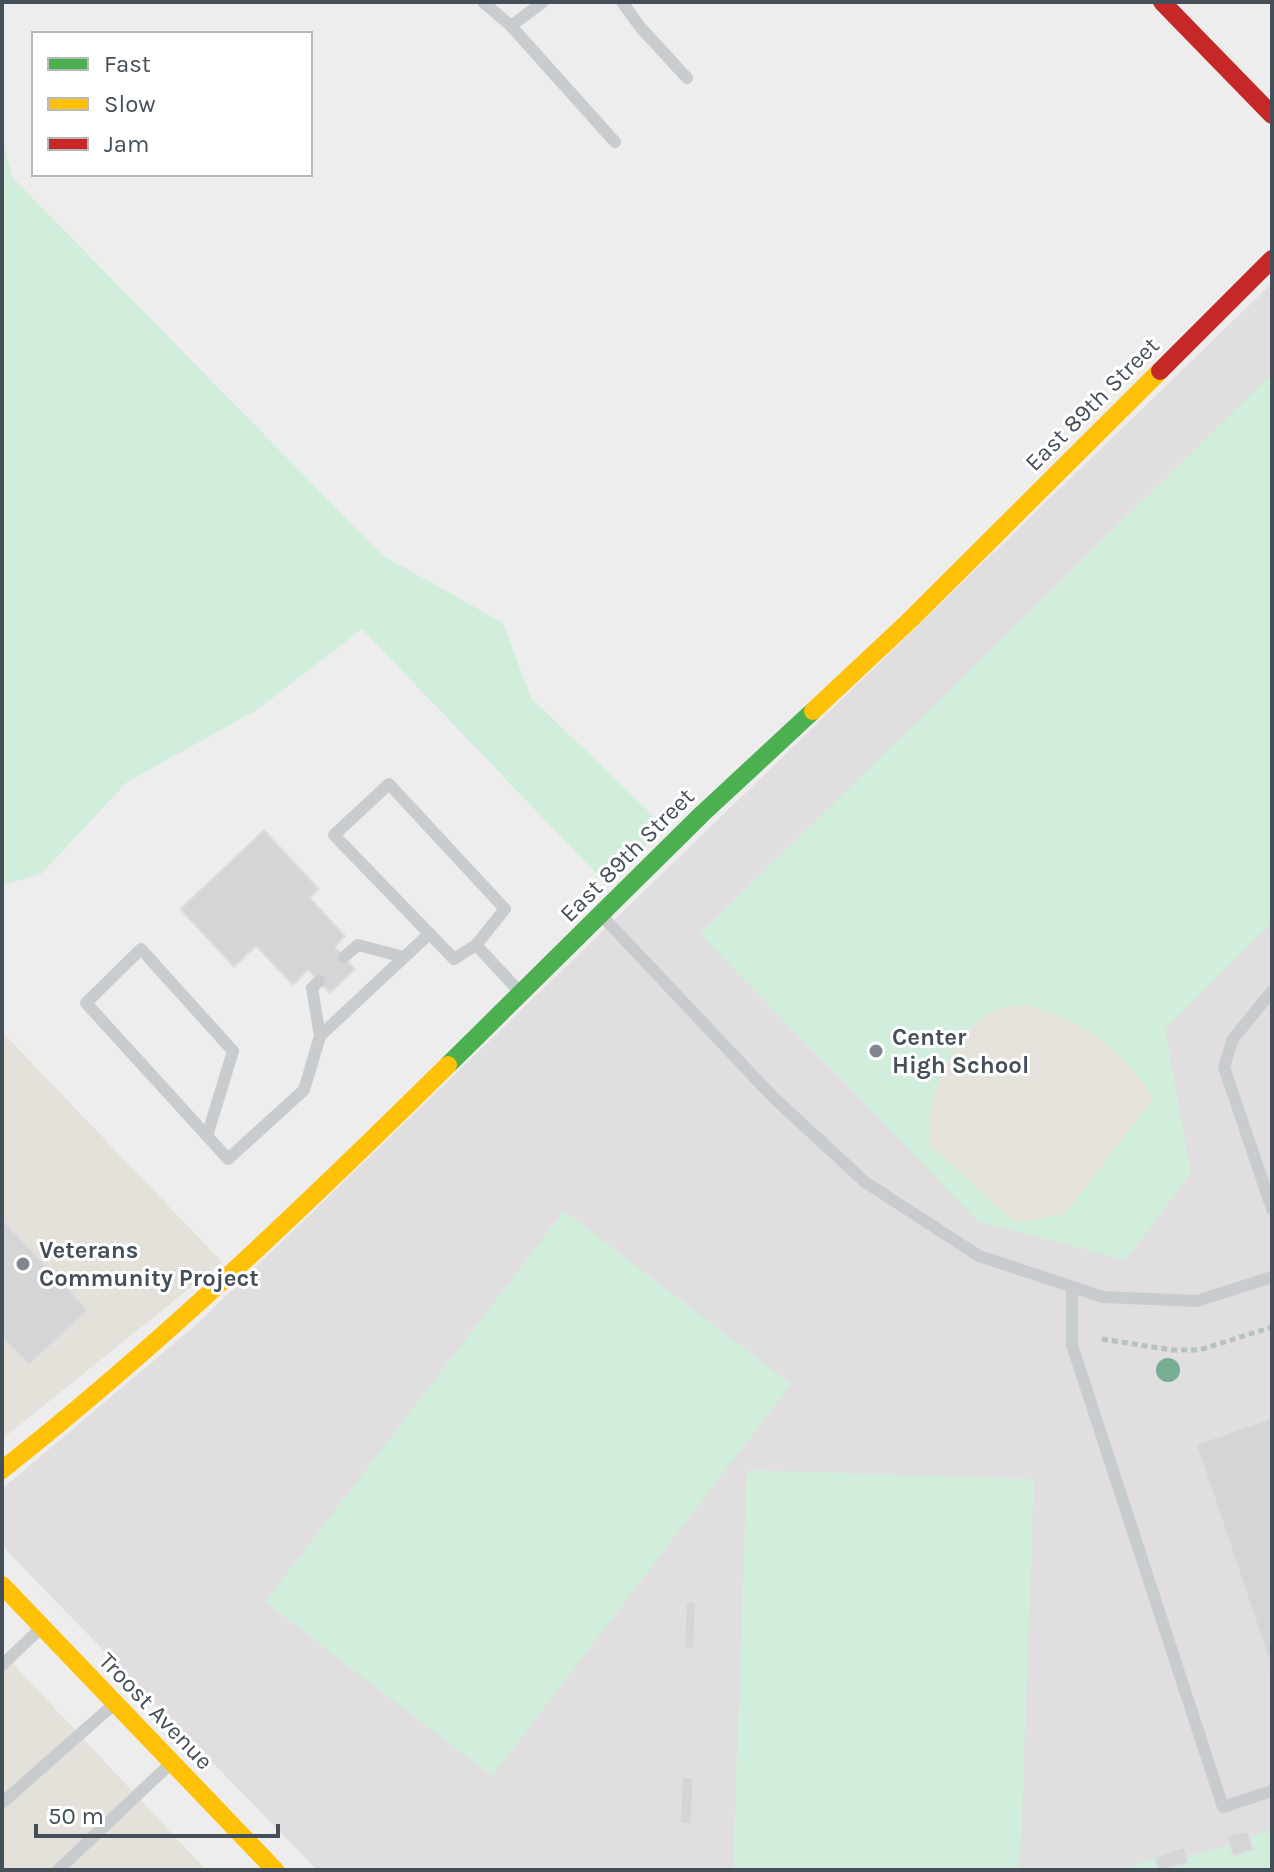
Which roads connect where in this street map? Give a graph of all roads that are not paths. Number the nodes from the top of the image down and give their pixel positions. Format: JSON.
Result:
{"nodes":[{"id":1,"x":483,"y":2,"type":"edge"},
{"id":2,"x":543,"y":2,"type":"edge"},
{"id":3,"x":622,"y":2,"type":"edge"},
{"id":4,"x":1162,"y":2,"type":"edge"},
{"id":5,"x":511,"y":26,"type":"junction"},
{"id":6,"x":687,"y":78,"type":"dead end"},
{"id":7,"x":1272,"y":115,"type":"edge"},
{"id":8,"x":615,"y":142,"type":"dead end"},
{"id":9,"x":1272,"y":259,"type":"edge"},
{"id":10,"x":601,"y":915,"type":"junction"},
{"id":11,"x":429,"y":934,"type":"junction"},
{"id":12,"x":476,"y":945,"type":"junction"},
{"id":13,"x":344,"y":957,"type":"dead end"},
{"id":14,"x":404,"y":957,"type":"junction"},
{"id":15,"x":319,"y":981,"type":"dead end"},
{"id":16,"x":1272,"y":991,"type":"edge"},
{"id":17,"x":521,"y":994,"type":"junction"},
{"id":18,"x":320,"y":1036,"type":"junction"},
{"id":19,"x":207,"y":1136,"type":"junction"},
{"id":20,"x":1272,"y":1209,"type":"edge"},
{"id":21,"x":1272,"y":1277,"type":"edge"},
{"id":22,"x":1072,"y":1287,"type":"junction"},
{"id":23,"x":2,"y":1470,"type":"edge"},
{"id":24,"x":2,"y":1585,"type":"edge"},
{"id":25,"x":42,"y":1627,"type":"junction"},
{"id":26,"x":2,"y":1665,"type":"edge"},
{"id":27,"x":116,"y":1703,"type":"junction"},
{"id":28,"x":171,"y":1762,"type":"junction"},
{"id":29,"x":1272,"y":1791,"type":"edge"},
{"id":30,"x":2,"y":1803,"type":"edge"},
{"id":31,"x":58,"y":1870,"type":"edge"},
{"id":32,"x":275,"y":1870,"type":"edge"}],
"edges":[{"from":1,"to":5,"type":"lane"},
{"from":2,"to":5,"type":"lane"},
{"from":3,"to":6,"type":"lane"},
{"from":4,"to":7,"type":"street"},
{"from":5,"to":8,"type":"lane"},
{"from":9,"to":10,"type":"street","name":"East 89th Street"},
{"from":10,"to":17,"type":"street","name":"East 89th Street"},
{"from":10,"to":22,"type":"lane"},
{"from":11,"to":12,"type":"lane"},
{"from":11,"to":12,"type":"lane"},
{"from":11,"to":14,"type":"lane"},
{"from":12,"to":17,"type":"lane"},
{"from":13,"to":14,"type":"lane"},
{"from":14,"to":18,"type":"lane"},
{"from":15,"to":18,"type":"lane"},
{"from":16,"to":20,"type":"lane"},
{"from":17,"to":23,"type":"street","name":"East 89th Street"},
{"from":18,"to":19,"type":"lane"},
{"from":19,"to":19,"type":"lane"},
{"from":21,"to":22,"type":"lane"},
{"from":22,"to":29,"type":"lane"},
{"from":24,"to":25,"type":"street","name":"Troost Avenue"},
{"from":25,"to":26,"type":"lane"},
{"from":25,"to":27,"type":"street","name":"Troost Avenue"},
{"from":27,"to":28,"type":"street","name":"Troost Avenue"},
{"from":27,"to":30,"type":"lane"},
{"from":28,"to":31,"type":"lane"},
{"from":28,"to":32,"type":"street","name":"Troost Avenue"}]}
